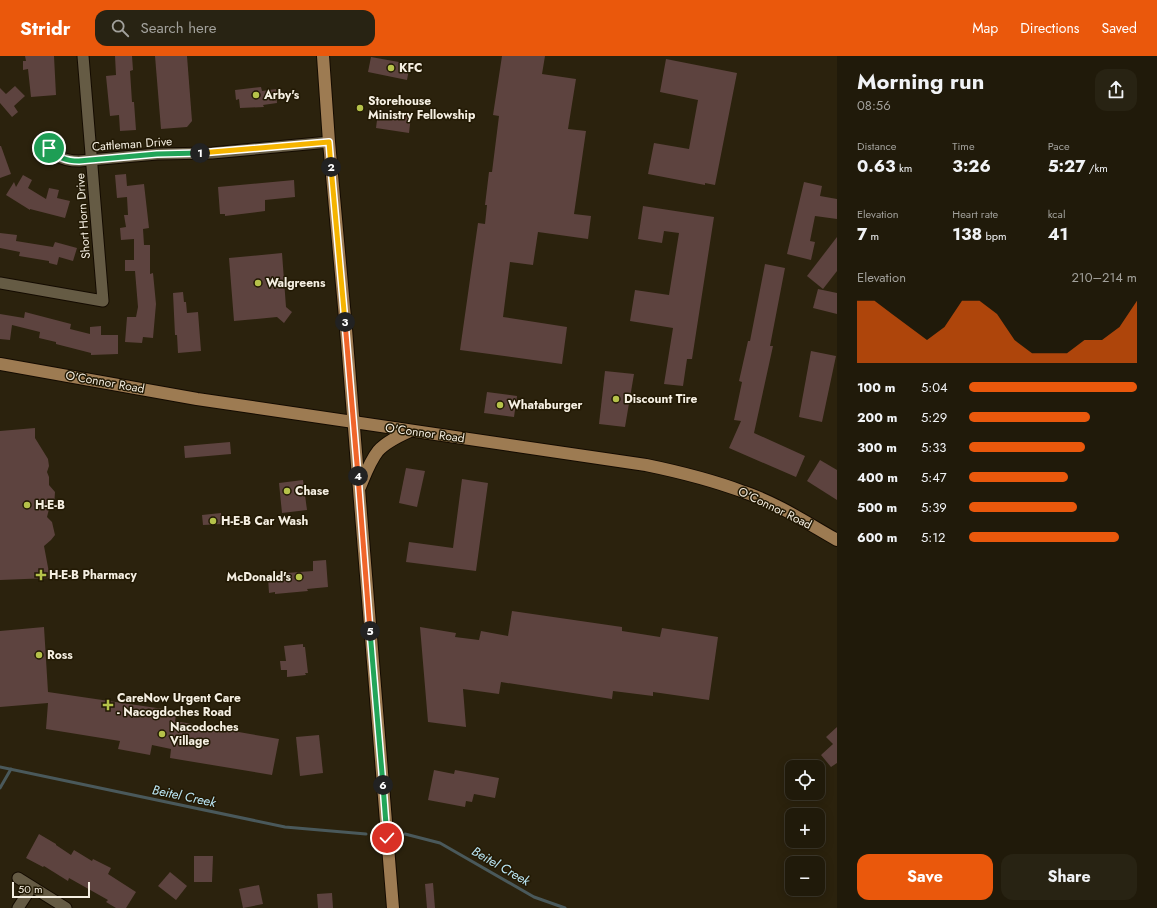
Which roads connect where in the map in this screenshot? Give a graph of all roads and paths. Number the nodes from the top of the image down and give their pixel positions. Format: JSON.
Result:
{"nodes":[{"id":1,"x":83,"y":56,"type":"edge"},
{"id":2,"x":322,"y":56,"type":"edge"},
{"id":3,"x":44,"y":138,"type":"dead end"},
{"id":4,"x":329,"y":142,"type":"junction"},
{"id":5,"x":92,"y":160,"type":"junction"},
{"id":6,"x":0,"y":283,"type":"edge"},
{"id":7,"x":0,"y":364,"type":"edge"},
{"id":8,"x":354,"y":423,"type":"junction"},
{"id":9,"x":410,"y":431,"type":"junction"},
{"id":10,"x":359,"y":488,"type":"junction"},
{"id":11,"x":837,"y":540,"type":"edge"},
{"id":12,"x":18,"y":878,"type":"dead end"},
{"id":13,"x":31,"y":888,"type":"junction"},
{"id":14,"x":18,"y":908,"type":"edge"},
{"id":15,"x":66,"y":908,"type":"edge"},
{"id":16,"x":393,"y":908,"type":"edge"}],
"edges":[{"from":1,"to":5,"type":"street","name":"Short Horn Drive"},
{"from":2,"to":4,"type":"main road"},
{"from":3,"to":5,"type":"street","name":"Cattleman Drive"},
{"from":4,"to":5,"type":"street","name":"Cattleman Drive"},
{"from":4,"to":8,"type":"main road"},
{"from":5,"to":6,"type":"street","name":"Short Horn Drive"},
{"from":7,"to":8,"type":"main road","name":"O'Connor Road"},
{"from":8,"to":9,"type":"main road","name":"O'Connor Road"},
{"from":8,"to":10,"type":"main road"},
{"from":9,"to":10,"type":"main road"},
{"from":9,"to":11,"type":"main road","name":"O'Connor Road"},
{"from":10,"to":16,"type":"main road"},
{"from":12,"to":13,"type":"street"},
{"from":13,"to":14,"type":"street"},
{"from":13,"to":15,"type":"street"}]}
